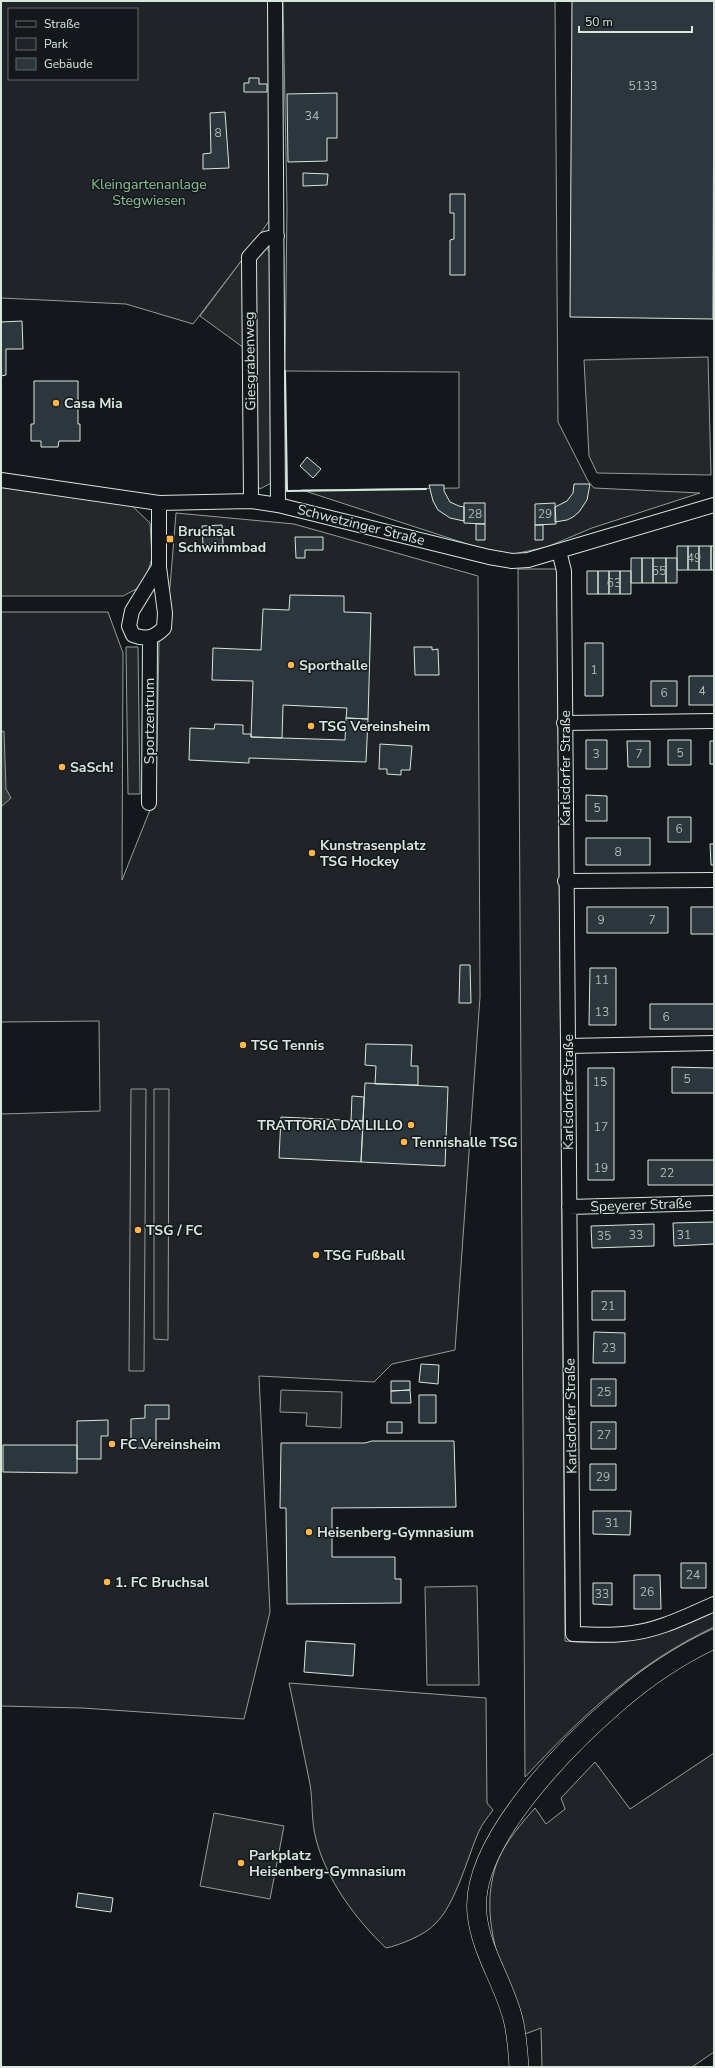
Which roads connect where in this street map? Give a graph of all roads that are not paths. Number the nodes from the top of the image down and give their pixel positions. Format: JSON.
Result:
{"nodes":[{"id":1,"x":275,"y":1,"type":"edge"},
{"id":2,"x":277,"y":236,"type":"junction"},
{"id":3,"x":1,"y":480,"type":"edge"},
{"id":4,"x":251,"y":501,"type":"junction"},
{"id":5,"x":159,"y":503,"type":"junction"},
{"id":6,"x":278,"y":505,"type":"junction"},
{"id":7,"x":714,"y":505,"type":"edge"},
{"id":8,"x":559,"y":551,"type":"junction"},
{"id":9,"x":159,"y":567,"type":"junction"},
{"id":10,"x":150,"y":638,"type":"junction"},
{"id":11,"x":714,"y":720,"type":"edge"},
{"id":12,"x":564,"y":723,"type":"junction"},
{"id":13,"x":149,"y":803,"type":"dead end"},
{"id":14,"x":714,"y":880,"type":"edge"},
{"id":15,"x":565,"y":881,"type":"junction"},
{"id":16,"x":714,"y":1043,"type":"edge"},
{"id":17,"x":568,"y":1046,"type":"junction"},
{"id":18,"x":714,"y":1203,"type":"edge"},
{"id":19,"x":569,"y":1207,"type":"junction"},
{"id":20,"x":714,"y":1604,"type":"edge"},
{"id":21,"x":714,"y":1639,"type":"edge"},
{"id":22,"x":519,"y":2067,"type":"edge"}],
"edges":[{"from":1,"to":2,"type":"street","name":"Giesgrabenweg"},
{"from":2,"to":4,"type":"street","name":"Giesgrabenweg"},
{"from":2,"to":6,"type":"street","name":"Giesgrabenweg"},
{"from":3,"to":5,"type":"street","name":"Schwetzinger Straße"},
{"from":4,"to":5,"type":"street","name":"Schwetzinger Straße"},
{"from":4,"to":6,"type":"street","name":"Schwetzinger Straße"},
{"from":5,"to":9,"type":"street"},
{"from":6,"to":8,"type":"street","name":"Schwetzinger Straße"},
{"from":7,"to":8,"type":"street","name":"Schwetzinger Straße"},
{"from":8,"to":12,"type":"street","name":"Karlsdorfer Straße"},
{"from":9,"to":10,"type":"street"},
{"from":9,"to":10,"type":"street"},
{"from":10,"to":13,"type":"street","name":"Sportzentrum"},
{"from":11,"to":12,"type":"street"},
{"from":12,"to":15,"type":"street","name":"Karlsdorfer Straße"},
{"from":14,"to":15,"type":"street"},
{"from":15,"to":17,"type":"street","name":"Karlsdorfer Straße"},
{"from":16,"to":17,"type":"street"},
{"from":17,"to":19,"type":"street","name":"Karlsdorfer Straße"},
{"from":18,"to":19,"type":"street","name":"Speyerer Straße"},
{"from":19,"to":20,"type":"street","name":"Karlsdorfer Straße"},
{"from":21,"to":22,"type":"main road"}]}
